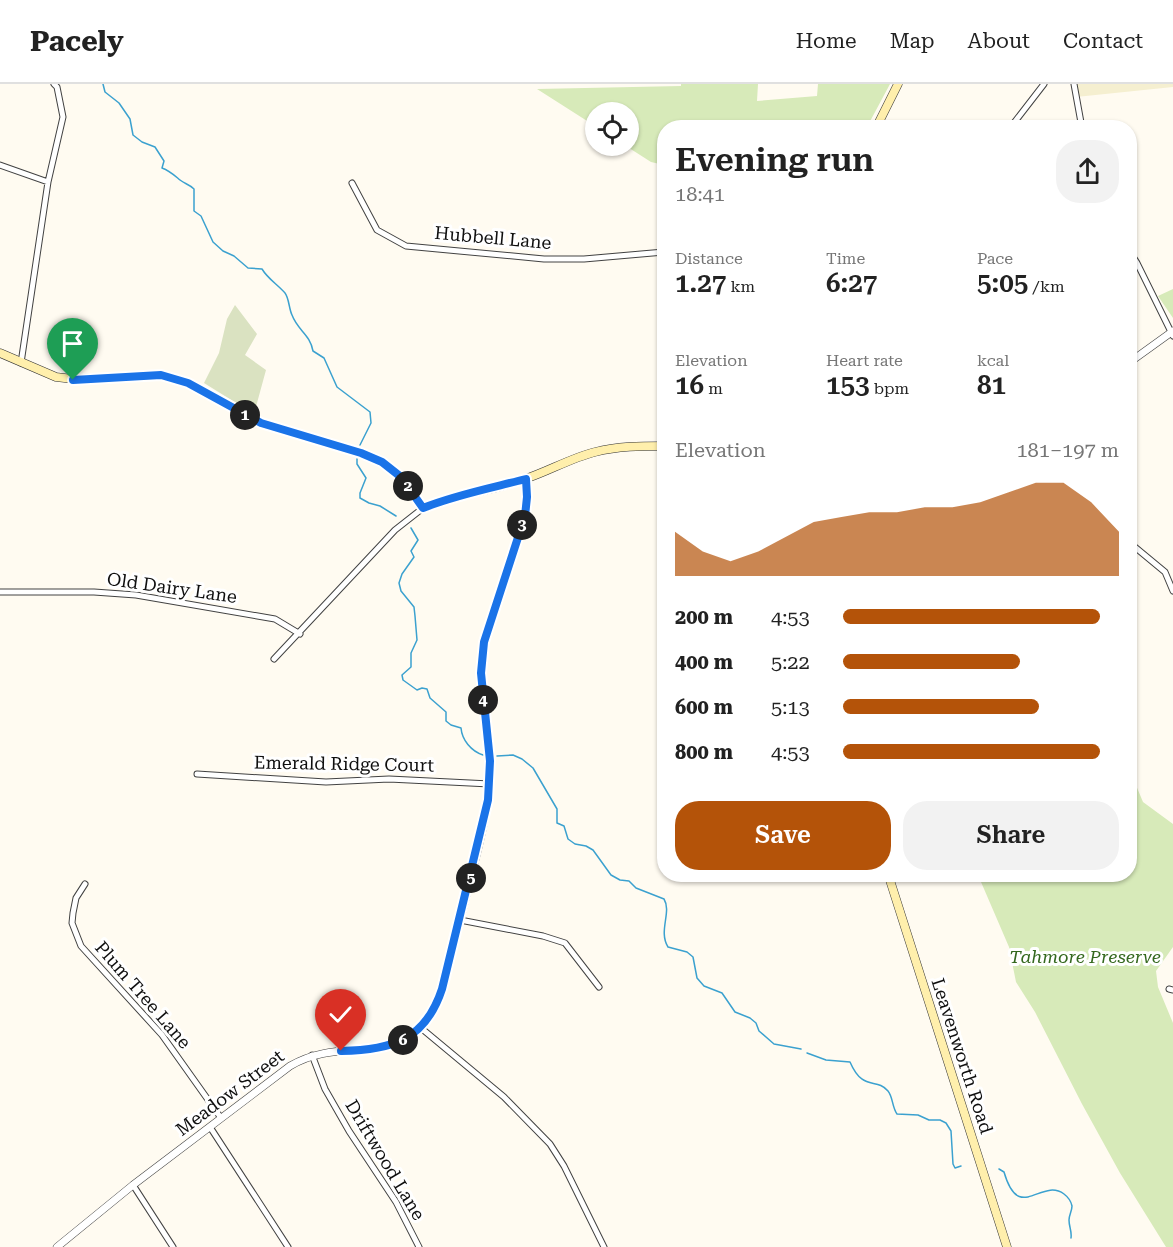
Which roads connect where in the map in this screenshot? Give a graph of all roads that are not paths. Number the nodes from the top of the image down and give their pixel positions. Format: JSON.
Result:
{"nodes":[{"id":1,"x":898,"y":84,"type":"edge"},
{"id":2,"x":1044,"y":84,"type":"edge"},
{"id":3,"x":1074,"y":84,"type":"edge"},
{"id":4,"x":55,"y":85,"type":"edge"},
{"id":5,"x":880,"y":120,"type":"edge"},
{"id":6,"x":1016,"y":120,"type":"edge"},
{"id":7,"x":1081,"y":120,"type":"edge"},
{"id":8,"x":0,"y":165,"type":"edge"},
{"id":9,"x":48,"y":182,"type":"junction"},
{"id":10,"x":352,"y":183,"type":"dead end"},
{"id":11,"x":657,"y":253,"type":"edge"},
{"id":12,"x":1137,"y":264,"type":"edge"},
{"id":13,"x":1172,"y":333,"type":"edge"},
{"id":14,"x":0,"y":353,"type":"edge"},
{"id":15,"x":1137,"y":357,"type":"edge"},
{"id":16,"x":21,"y":363,"type":"junction"},
{"id":17,"x":657,"y":446,"type":"edge"},
{"id":18,"x":526,"y":479,"type":"junction"},
{"id":19,"x":423,"y":508,"type":"junction"},
{"id":20,"x":1137,"y":549,"type":"edge"},
{"id":21,"x":1173,"y":591,"type":"edge"},
{"id":22,"x":0,"y":592,"type":"edge"},
{"id":23,"x":300,"y":634,"type":"junction"},
{"id":24,"x":274,"y":658,"type":"dead end"},
{"id":25,"x":197,"y":774,"type":"dead end"},
{"id":26,"x":490,"y":784,"type":"junction"},
{"id":27,"x":891,"y":882,"type":"edge"},
{"id":28,"x":85,"y":884,"type":"dead end"},
{"id":29,"x":460,"y":920,"type":"junction"},
{"id":30,"x":599,"y":987,"type":"dead end"},
{"id":31,"x":421,"y":1028,"type":"junction"},
{"id":32,"x":312,"y":1055,"type":"junction"},
{"id":33,"x":221,"y":1118,"type":"junction"},
{"id":34,"x":210,"y":1127,"type":"junction"},
{"id":35,"x":133,"y":1185,"type":"junction"},
{"id":36,"x":57,"y":1247,"type":"edge"},
{"id":37,"x":173,"y":1247,"type":"edge"},
{"id":38,"x":288,"y":1247,"type":"edge"},
{"id":39,"x":419,"y":1247,"type":"edge"},
{"id":40,"x":604,"y":1247,"type":"edge"},
{"id":41,"x":1007,"y":1247,"type":"edge"}],
"edges":[{"from":1,"to":5,"type":"main road"},
{"from":2,"to":6,"type":"street"},
{"from":3,"to":7,"type":"street"},
{"from":4,"to":9,"type":"street"},
{"from":8,"to":9,"type":"street"},
{"from":9,"to":16,"type":"street"},
{"from":10,"to":11,"type":"street","name":"Hubbell Lane"},
{"from":12,"to":13,"type":"street"},
{"from":13,"to":15,"type":"street"},
{"from":14,"to":16,"type":"main road"},
{"from":16,"to":19,"type":"main road"},
{"from":17,"to":18,"type":"main road"},
{"from":18,"to":19,"type":"main road"},
{"from":18,"to":26,"type":"street","name":"Meadow Street"},
{"from":19,"to":23,"type":"street"},
{"from":20,"to":21,"type":"street"},
{"from":22,"to":23,"type":"street","name":"Old Dairy Lane"},
{"from":23,"to":24,"type":"street"},
{"from":25,"to":26,"type":"street","name":"Emerald Ridge Court"},
{"from":26,"to":29,"type":"street","name":"Meadow Street"},
{"from":27,"to":41,"type":"main road","name":"Leavenworth Road"},
{"from":28,"to":33,"type":"street","name":"Plum Tree Lane"},
{"from":29,"to":30,"type":"street"},
{"from":29,"to":31,"type":"street","name":"Meadow Street"},
{"from":31,"to":32,"type":"street","name":"Meadow Street"},
{"from":31,"to":40,"type":"street"},
{"from":32,"to":33,"type":"street","name":"Meadow Street"},
{"from":32,"to":39,"type":"street","name":"Driftwood Lane"},
{"from":33,"to":34,"type":"street","name":"Meadow Street"},
{"from":34,"to":35,"type":"street","name":"Meadow Street"},
{"from":34,"to":38,"type":"street"},
{"from":35,"to":36,"type":"street","name":"Meadow Street"},
{"from":35,"to":37,"type":"street"}]}
